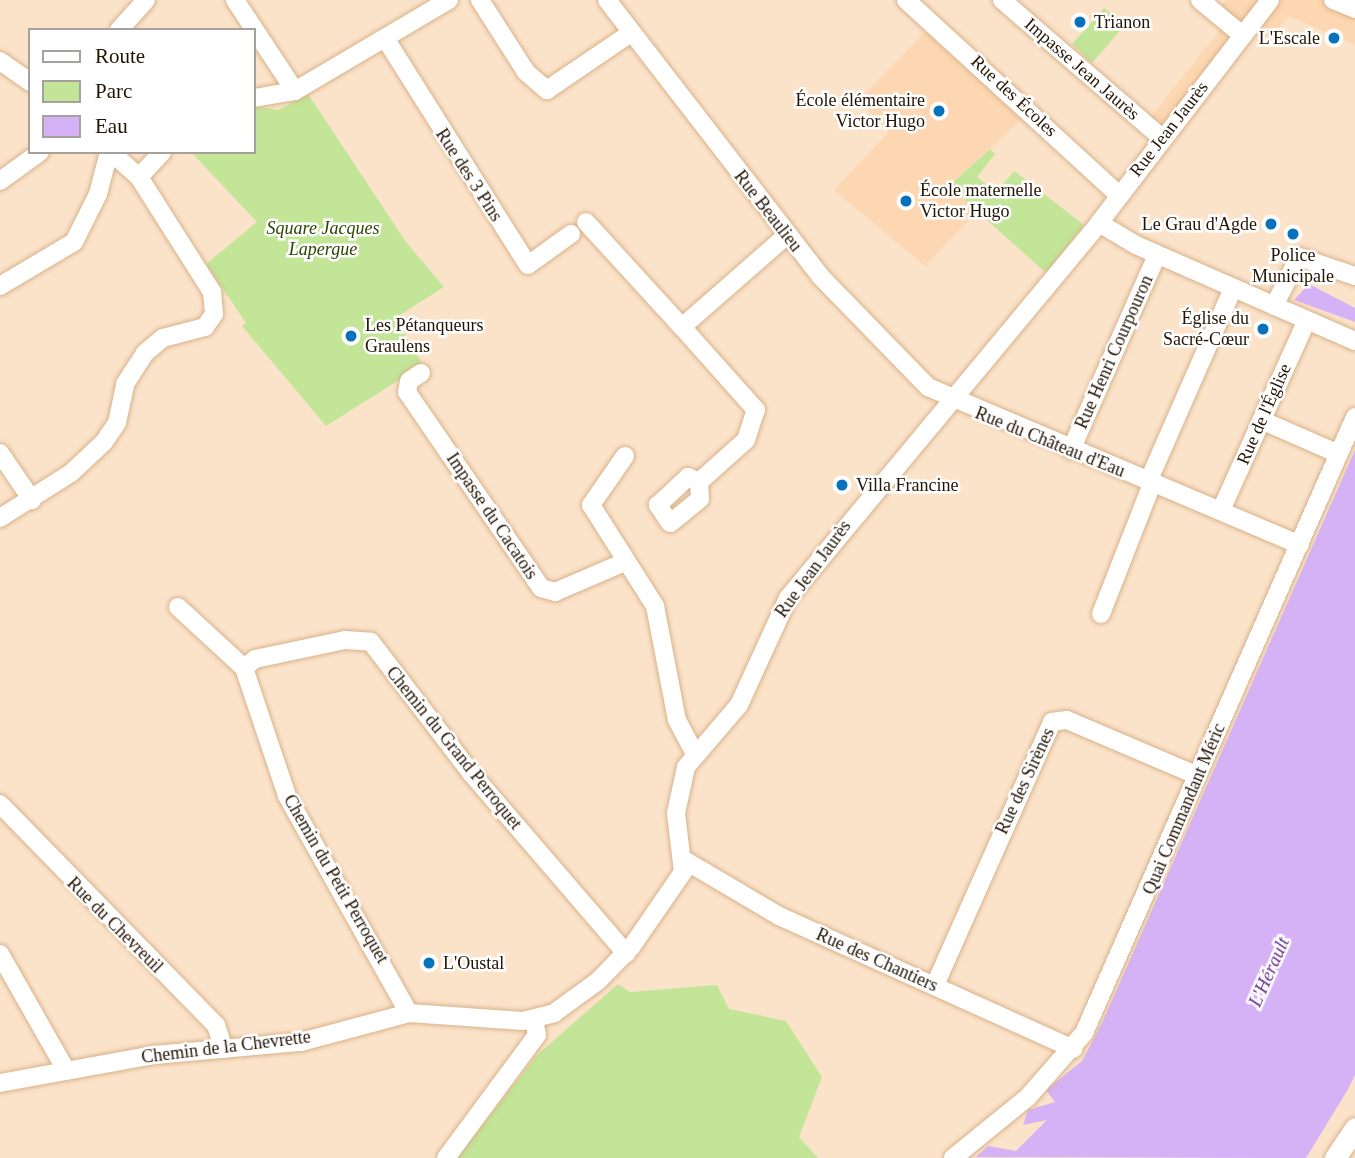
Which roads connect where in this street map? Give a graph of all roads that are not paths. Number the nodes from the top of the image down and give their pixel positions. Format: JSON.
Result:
{"nodes":[{"id":1,"x":146,"y":0,"type":"edge"},
{"id":2,"x":235,"y":0,"type":"edge"},
{"id":3,"x":449,"y":0,"type":"edge"},
{"id":4,"x":480,"y":0,"type":"edge"},
{"id":5,"x":607,"y":0,"type":"edge"},
{"id":6,"x":906,"y":0,"type":"edge"},
{"id":7,"x":1002,"y":0,"type":"edge"},
{"id":8,"x":1200,"y":0,"type":"edge"},
{"id":9,"x":1270,"y":0,"type":"edge"},
{"id":10,"x":1333,"y":0,"type":"edge"},
{"id":11,"x":1355,"y":9,"type":"edge"},
{"id":12,"x":121,"y":28,"type":"edge"},
{"id":13,"x":253,"y":28,"type":"edge"},
{"id":14,"x":256,"y":32,"type":"edge"},
{"id":15,"x":631,"y":33,"type":"junction"},
{"id":16,"x":1242,"y":35,"type":"junction"},
{"id":17,"x":386,"y":38,"type":"junction"},
{"id":18,"x":0,"y":61,"type":"edge"},
{"id":19,"x":28,"y":81,"type":"edge"},
{"id":20,"x":295,"y":91,"type":"junction"},
{"id":21,"x":256,"y":98,"type":"edge"},
{"id":22,"x":1162,"y":138,"type":"junction"},
{"id":23,"x":37,"y":154,"type":"edge"},
{"id":24,"x":109,"y":154,"type":"edge"},
{"id":25,"x":112,"y":154,"type":"edge"},
{"id":26,"x":160,"y":154,"type":"edge"},
{"id":27,"x":139,"y":177,"type":"junction"},
{"id":28,"x":0,"y":181,"type":"edge"},
{"id":29,"x":1119,"y":195,"type":"junction"},
{"id":30,"x":586,"y":222,"type":"dead end"},
{"id":31,"x":1099,"y":223,"type":"junction"},
{"id":32,"x":570,"y":234,"type":"dead end"},
{"id":33,"x":787,"y":235,"type":"junction"},
{"id":34,"x":1157,"y":255,"type":"junction"},
{"id":35,"x":1355,"y":276,"type":"edge"},
{"id":36,"x":0,"y":286,"type":"edge"},
{"id":37,"x":1233,"y":288,"type":"junction"},
{"id":38,"x":1274,"y":306,"type":"junction"},
{"id":39,"x":1307,"y":320,"type":"junction"},
{"id":40,"x":682,"y":327,"type":"junction"},
{"id":41,"x":1355,"y":341,"type":"edge"},
{"id":42,"x":421,"y":373,"type":"dead end"},
{"id":43,"x":950,"y":401,"type":"junction"},
{"id":44,"x":1355,"y":417,"type":"edge"},
{"id":45,"x":1261,"y":420,"type":"junction"},
{"id":46,"x":1071,"y":450,"type":"junction"},
{"id":47,"x":0,"y":453,"type":"edge"},
{"id":48,"x":1339,"y":454,"type":"junction"},
{"id":49,"x":625,"y":456,"type":"dead end"},
{"id":50,"x":699,"y":482,"type":"dead end"},
{"id":51,"x":1150,"y":483,"type":"junction"},
{"id":52,"x":32,"y":500,"type":"junction"},
{"id":53,"x":1222,"y":508,"type":"junction"},
{"id":54,"x":0,"y":518,"type":"edge"},
{"id":55,"x":1300,"y":545,"type":"junction"},
{"id":56,"x":625,"y":562,"type":"junction"},
{"id":57,"x":178,"y":607,"type":"dead end"},
{"id":58,"x":1101,"y":614,"type":"dead end"},
{"id":59,"x":244,"y":668,"type":"junction"},
{"id":60,"x":694,"y":752,"type":"junction"},
{"id":61,"x":1198,"y":776,"type":"junction"},
{"id":62,"x":0,"y":804,"type":"edge"},
{"id":63,"x":686,"y":861,"type":"junction"},
{"id":64,"x":626,"y":953,"type":"junction"},
{"id":65,"x":0,"y":954,"type":"edge"},
{"id":66,"x":934,"y":985,"type":"junction"},
{"id":67,"x":408,"y":1013,"type":"junction"},
{"id":68,"x":534,"y":1019,"type":"junction"},
{"id":69,"x":224,"y":1049,"type":"junction"},
{"id":70,"x":1073,"y":1049,"type":"junction"},
{"id":71,"x":66,"y":1070,"type":"junction"},
{"id":72,"x":0,"y":1083,"type":"edge"},
{"id":73,"x":1355,"y":1129,"type":"edge"},
{"id":74,"x":446,"y":1158,"type":"edge"},
{"id":75,"x":953,"y":1158,"type":"edge"},
{"id":76,"x":1335,"y":1158,"type":"edge"}],
"edges":[{"from":1,"to":12,"type":"street"},
{"from":2,"to":13,"type":"street"},
{"from":3,"to":17,"type":"street"},
{"from":4,"to":15,"type":"street"},
{"from":5,"to":15,"type":"street","name":"Rue Beaulieu"},
{"from":6,"to":29,"type":"street","name":"Rue des Écoles"},
{"from":7,"to":22,"type":"street","name":"Impasse Jean Jaurès"},
{"from":8,"to":16,"type":"street"},
{"from":9,"to":16,"type":"street","name":"Rue Jean Jaurès"},
{"from":10,"to":11,"type":"street"},
{"from":14,"to":20,"type":"street"},
{"from":15,"to":33,"type":"street","name":"Rue Beaulieu"},
{"from":16,"to":22,"type":"street","name":"Rue Jean Jaurès"},
{"from":17,"to":20,"type":"street"},
{"from":17,"to":32,"type":"street","name":"Rue des 3 Pins"},
{"from":18,"to":19,"type":"street"},
{"from":20,"to":21,"type":"street"},
{"from":22,"to":29,"type":"street","name":"Rue Jean Jaurès"},
{"from":23,"to":28,"type":"street"},
{"from":24,"to":36,"type":"street"},
{"from":25,"to":27,"type":"street"},
{"from":26,"to":27,"type":"street"},
{"from":27,"to":52,"type":"street"},
{"from":29,"to":31,"type":"street","name":"Rue Jean Jaurès"},
{"from":30,"to":40,"type":"street"},
{"from":31,"to":34,"type":"street"},
{"from":31,"to":43,"type":"street","name":"Rue Jean Jaurès"},
{"from":33,"to":40,"type":"street"},
{"from":33,"to":43,"type":"street","name":"Rue Beaulieu"},
{"from":34,"to":37,"type":"street"},
{"from":34,"to":46,"type":"street","name":"Rue Henri Courpouron"},
{"from":35,"to":38,"type":"street"},
{"from":37,"to":38,"type":"street"},
{"from":37,"to":51,"type":"street","name":"Rue du Château d'Eau"},
{"from":38,"to":39,"type":"street"},
{"from":39,"to":41,"type":"street"},
{"from":39,"to":45,"type":"street","name":"Rue de l'Église"},
{"from":40,"to":50,"type":"street"},
{"from":42,"to":56,"type":"street","name":"Impasse du Cacatois"},
{"from":43,"to":46,"type":"street","name":"Rue du Château d'Eau"},
{"from":43,"to":60,"type":"street","name":"Rue Jean Jaurès"},
{"from":44,"to":48,"type":"street","name":"Quai Commandant Méric"},
{"from":45,"to":48,"type":"street"},
{"from":45,"to":53,"type":"street","name":"Rue de l'Église"},
{"from":46,"to":51,"type":"street","name":"Rue du Château d'Eau"},
{"from":47,"to":52,"type":"street"},
{"from":48,"to":55,"type":"street","name":"Quai Commandant Méric"},
{"from":49,"to":56,"type":"street"},
{"from":51,"to":53,"type":"street"},
{"from":51,"to":58,"type":"street"},
{"from":52,"to":54,"type":"street"},
{"from":53,"to":55,"type":"street"},
{"from":55,"to":61,"type":"street","name":"Quai Commandant Méric"},
{"from":56,"to":60,"type":"street"},
{"from":57,"to":59,"type":"street","name":"Chemin du Petit Perroquet"},
{"from":59,"to":64,"type":"street","name":"Chemin du Grand Perroquet"},
{"from":59,"to":67,"type":"street","name":"Chemin du Petit Perroquet"},
{"from":60,"to":63,"type":"street","name":"Rue Jean Jaurès"},
{"from":61,"to":66,"type":"street","name":"Rue des Sirènes"},
{"from":61,"to":70,"type":"street","name":"Quai Commandant Méric"},
{"from":62,"to":69,"type":"street","name":"Rue du Chevreuil"},
{"from":63,"to":64,"type":"street"},
{"from":63,"to":66,"type":"street","name":"Rue des Chantiers"},
{"from":64,"to":68,"type":"street"},
{"from":65,"to":71,"type":"street"},
{"from":66,"to":70,"type":"street","name":"Rue des Chantiers"},
{"from":67,"to":68,"type":"street","name":"Chemin de la Chevrette"},
{"from":67,"to":69,"type":"street","name":"Chemin de la Chevrette"},
{"from":68,"to":74,"type":"street"},
{"from":69,"to":71,"type":"street","name":"Chemin de la Chevrette"},
{"from":70,"to":75,"type":"street","name":"Quai Commandant Méric"},
{"from":71,"to":72,"type":"street","name":"Chemin de la Chevrette"},
{"from":73,"to":76,"type":"main road"}]}
